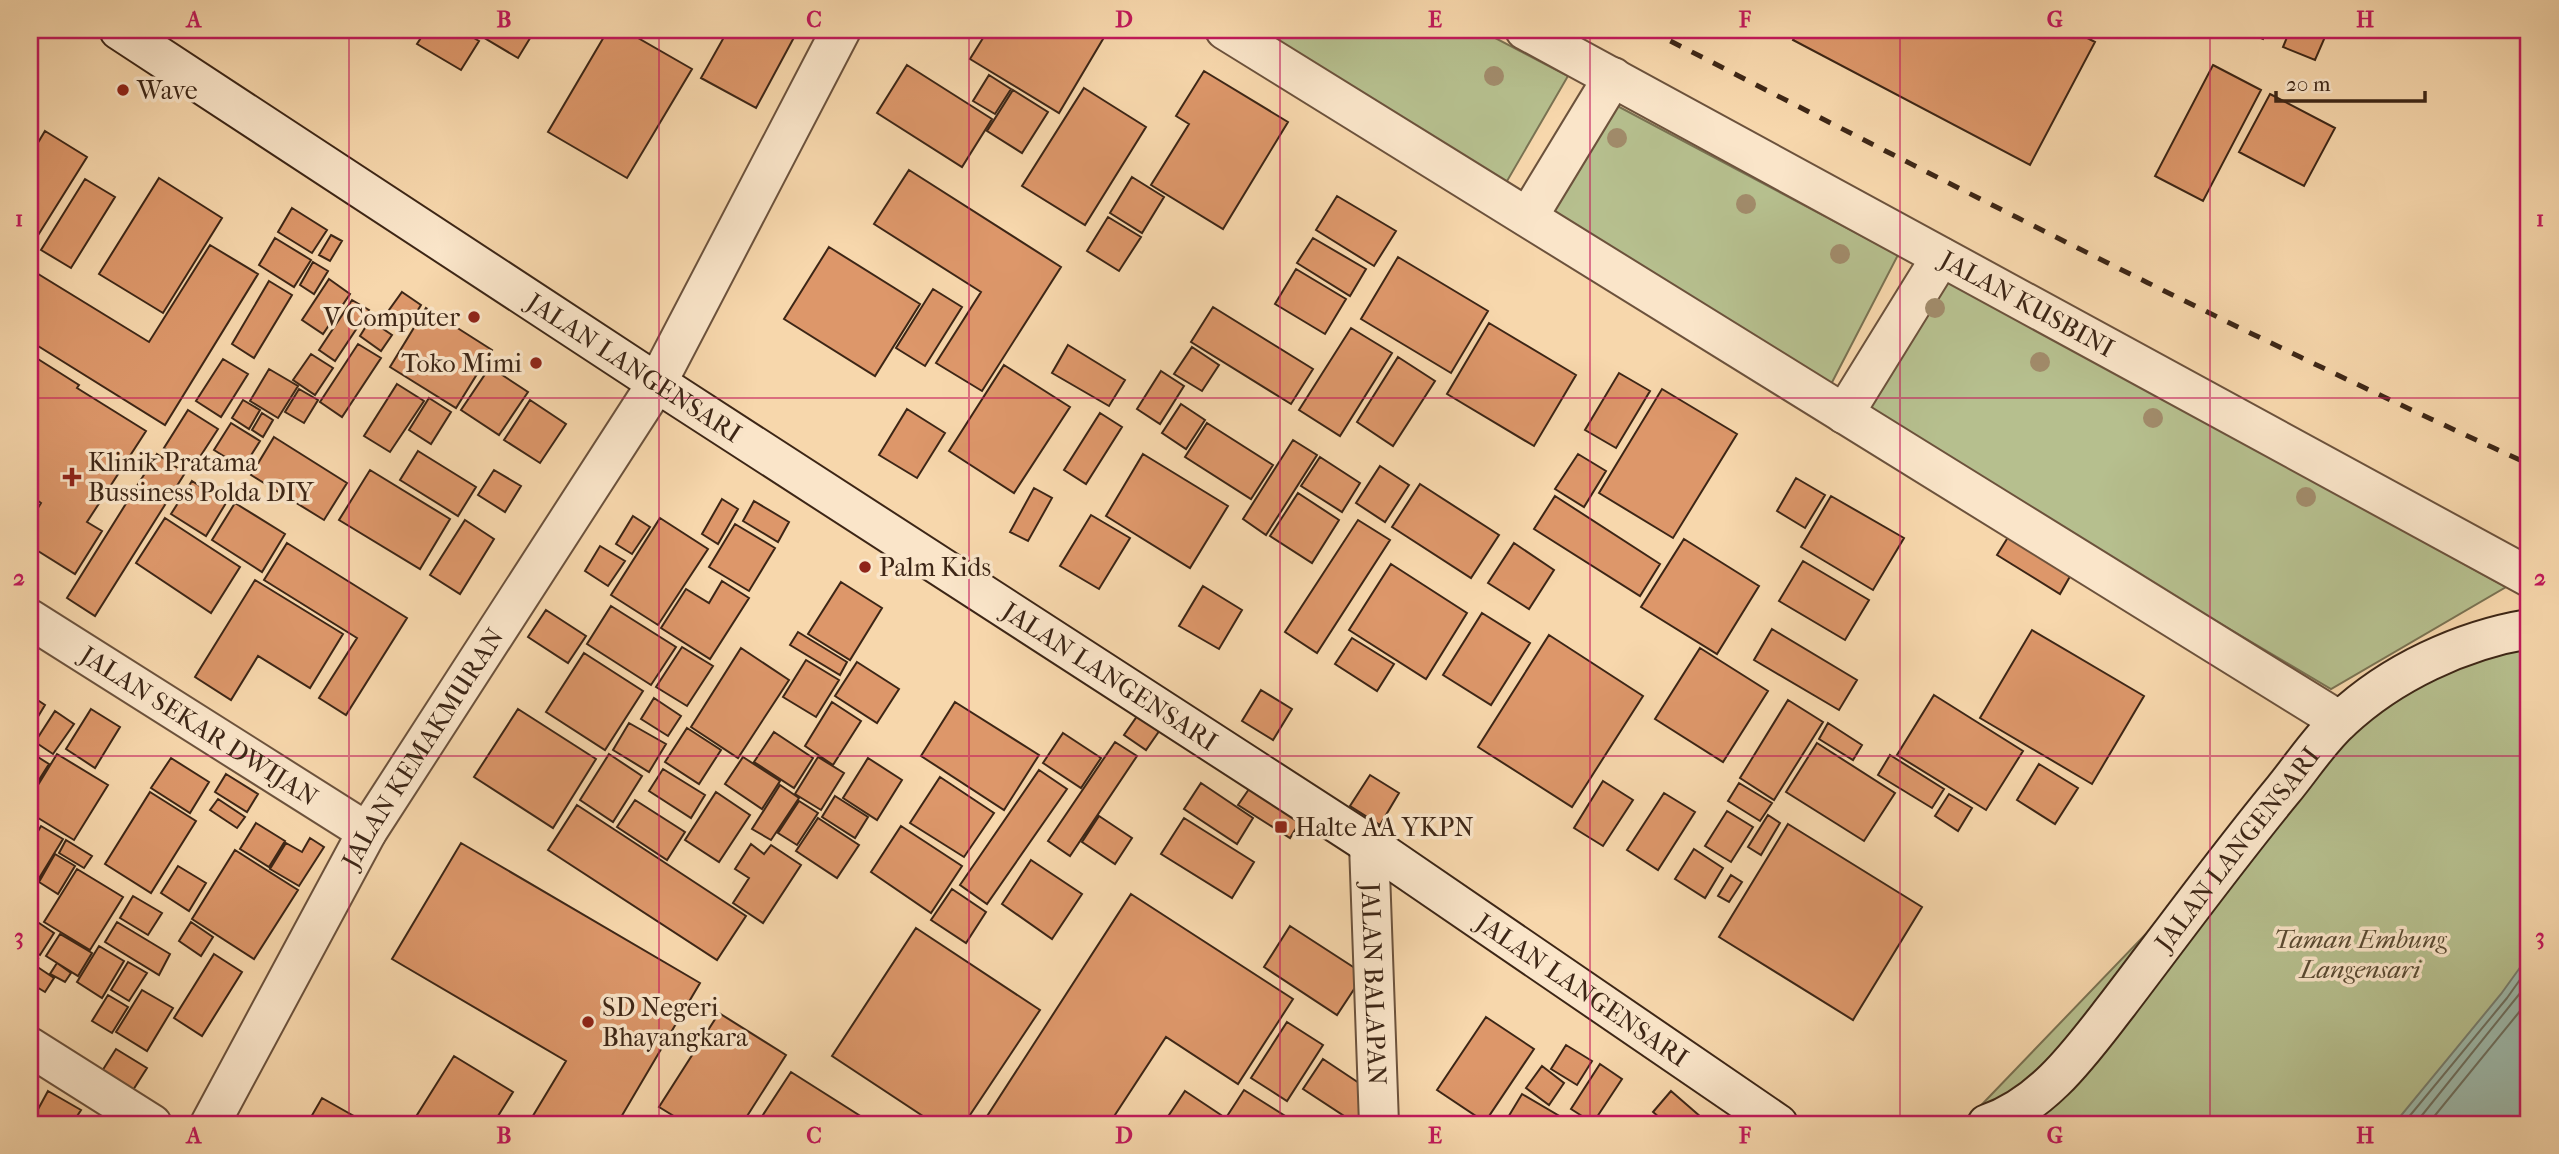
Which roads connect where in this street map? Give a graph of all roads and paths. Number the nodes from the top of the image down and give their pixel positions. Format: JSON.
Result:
{"nodes":[{"id":1,"x":119,"y":30,"type":"edge"},
{"id":2,"x":841,"y":30,"type":"edge"},
{"id":3,"x":1225,"y":30,"type":"edge"},
{"id":4,"x":1525,"y":30,"type":"edge"},
{"id":5,"x":1613,"y":77,"type":"junction"},
{"id":6,"x":1528,"y":217,"type":"junction"},
{"id":7,"x":1941,"y":257,"type":"junction"},
{"id":8,"x":657,"y":383,"type":"junction"},
{"id":9,"x":1844,"y":414,"type":"junction"},
{"id":10,"x":2529,"y":577,"type":"edge"},
{"id":11,"x":30,"y":619,"type":"edge"},
{"id":12,"x":2529,"y":629,"type":"edge"},
{"id":13,"x":2340,"y":721,"type":"junction"},
{"id":14,"x":367,"y":832,"type":"junction"},
{"id":15,"x":1368,"y":844,"type":"junction"},
{"id":16,"x":30,"y":1047,"type":"edge"},
{"id":17,"x":2032,"y":1110,"type":"edge"},
{"id":18,"x":152,"y":1124,"type":"edge"},
{"id":19,"x":210,"y":1124,"type":"edge"},
{"id":20,"x":1379,"y":1124,"type":"edge"},
{"id":21,"x":1778,"y":1124,"type":"edge"},
{"id":22,"x":1987,"y":1124,"type":"edge"}],
"edges":[{"from":1,"to":8,"type":"street","name":"JALAN LANGENSARI"},
{"from":2,"to":8,"type":"street","name":"JALAN KEMAKMURAN"},
{"from":3,"to":6,"type":"street"},
{"from":4,"to":5,"type":"street","name":"JALAN KUSBINI"},
{"from":5,"to":6,"type":"street"},
{"from":5,"to":7,"type":"street","name":"JALAN KUSBINI"},
{"from":6,"to":9,"type":"street"},
{"from":7,"to":9,"type":"street"},
{"from":7,"to":10,"type":"street","name":"JALAN KUSBINI"},
{"from":8,"to":14,"type":"street","name":"JALAN KEMAKMURAN"},
{"from":8,"to":15,"type":"street","name":"JALAN LANGENSARI"},
{"from":9,"to":13,"type":"street"},
{"from":11,"to":14,"type":"street","name":"JALAN SEKAR DWIJAN"},
{"from":12,"to":13,"type":"street","name":"JALAN LANGENSARI"},
{"from":13,"to":17,"type":"street","name":"JALAN LANGENSARI"},
{"from":14,"to":19,"type":"street","name":"JALAN KEMAKMURAN"},
{"from":15,"to":20,"type":"street","name":"JALAN BALAPAN"},
{"from":15,"to":21,"type":"street","name":"JALAN LANGENSARI"},
{"from":16,"to":18,"type":"street"},
{"from":17,"to":22,"type":"street","name":"JALAN LANGENSARI"}]}
